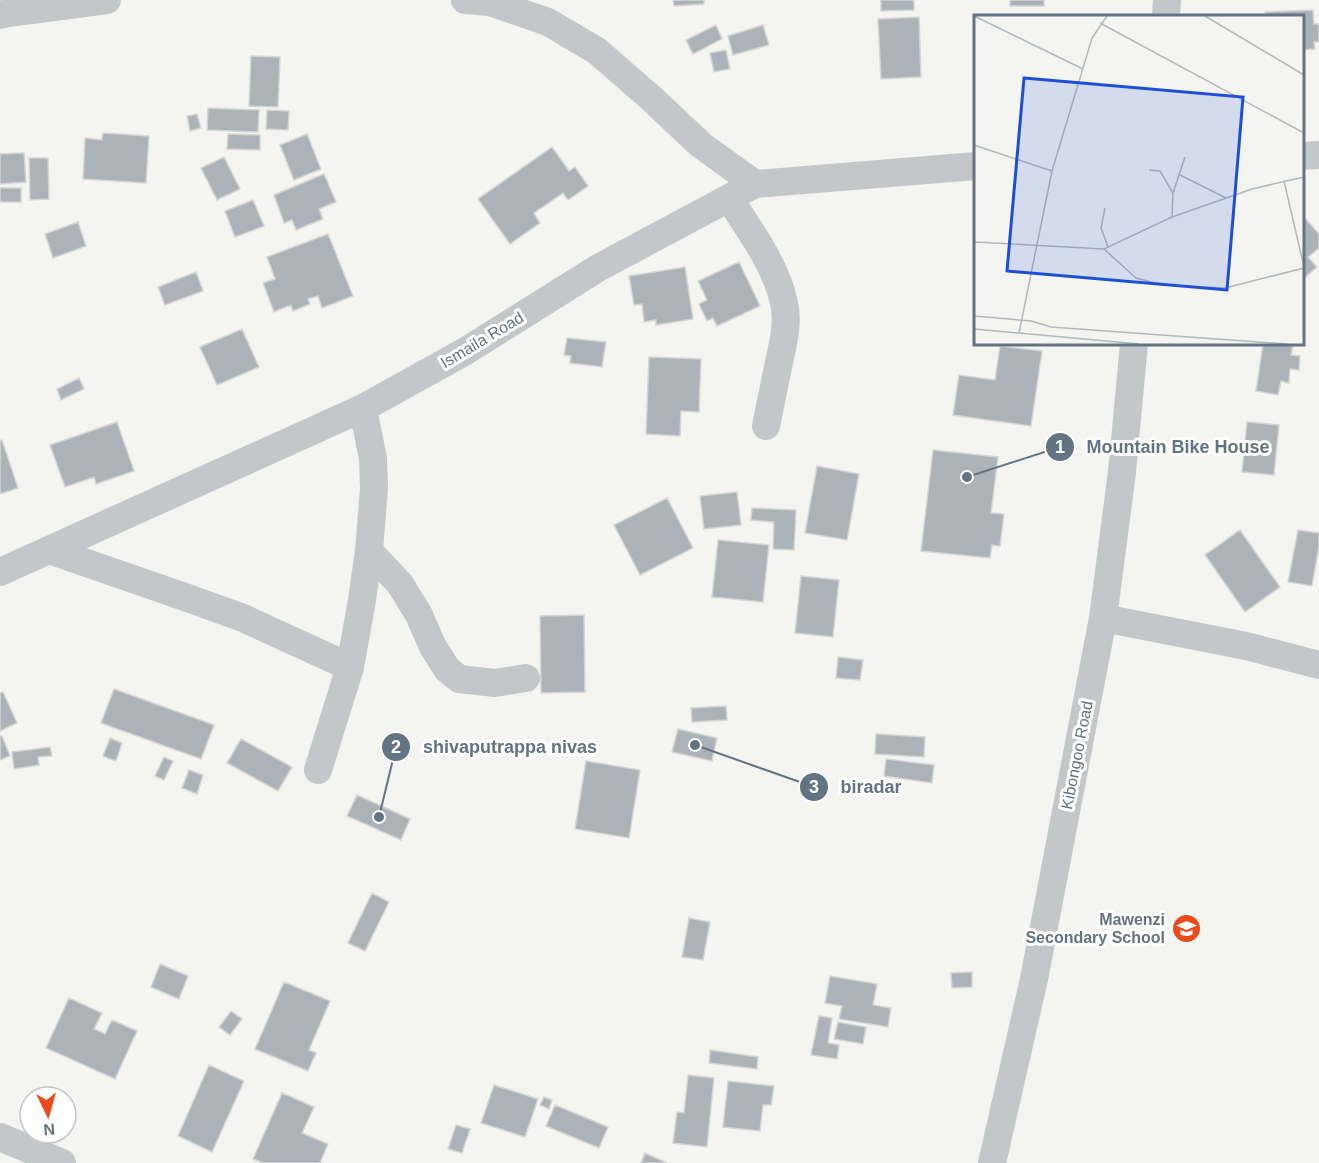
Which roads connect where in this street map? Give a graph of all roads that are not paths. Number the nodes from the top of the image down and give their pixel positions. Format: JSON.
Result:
{"nodes":[{"id":1,"x":107,"y":0,"type":"edge"},
{"id":2,"x":465,"y":0,"type":"edge"},
{"id":3,"x":1167,"y":0,"type":"edge"},
{"id":4,"x":0,"y":15,"type":"edge"},
{"id":5,"x":1166,"y":15,"type":"edge"},
{"id":6,"x":1319,"y":155,"type":"edge"},
{"id":7,"x":1304,"y":156,"type":"edge"},
{"id":8,"x":974,"y":166,"type":"edge"},
{"id":9,"x":755,"y":184,"type":"junction"},
{"id":10,"x":729,"y":198,"type":"junction"},
{"id":11,"x":1134,"y":345,"type":"edge"},
{"id":12,"x":363,"y":408,"type":"junction"},
{"id":13,"x":766,"y":426,"type":"dead end"},
{"id":14,"x":49,"y":550,"type":"junction"},
{"id":15,"x":369,"y":551,"type":"junction"},
{"id":16,"x":0,"y":572,"type":"edge"},
{"id":17,"x":1103,"y":618,"type":"junction"},
{"id":18,"x":1319,"y":664,"type":"edge"},
{"id":19,"x":350,"y":667,"type":"junction"},
{"id":20,"x":526,"y":678,"type":"dead end"},
{"id":21,"x":318,"y":770,"type":"dead end"},
{"id":22,"x":0,"y":1137,"type":"edge"},
{"id":23,"x":62,"y":1163,"type":"edge"},
{"id":24,"x":992,"y":1163,"type":"edge"}],
"edges":[{"from":1,"to":4,"type":"street"},
{"from":2,"to":9,"type":"street"},
{"from":3,"to":5,"type":"street"},
{"from":6,"to":7,"type":"street"},
{"from":8,"to":9,"type":"street","name":"Ismaila Road"},
{"from":9,"to":10,"type":"street","name":"Ismaila Road"},
{"from":10,"to":12,"type":"street","name":"Ismaila Road"},
{"from":10,"to":13,"type":"street"},
{"from":11,"to":17,"type":"street","name":"Kibongoo Road"},
{"from":12,"to":14,"type":"street","name":"Ismaila Road"},
{"from":12,"to":15,"type":"street"},
{"from":14,"to":16,"type":"street","name":"Ismaila Road"},
{"from":14,"to":19,"type":"street"},
{"from":15,"to":19,"type":"street"},
{"from":15,"to":20,"type":"street"},
{"from":17,"to":18,"type":"street"},
{"from":17,"to":24,"type":"street","name":"Kibongoo Road"},
{"from":19,"to":21,"type":"street"},
{"from":22,"to":23,"type":"street"}]}
